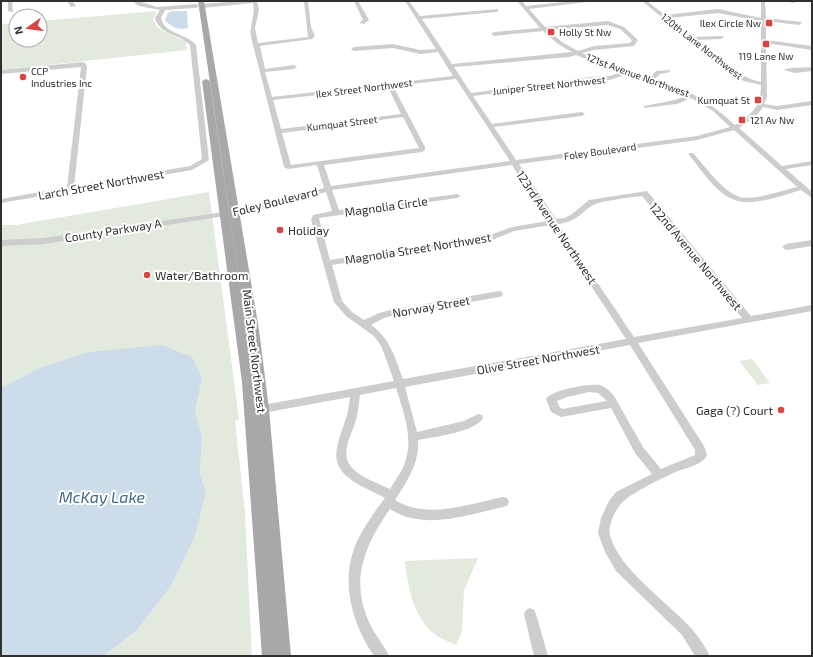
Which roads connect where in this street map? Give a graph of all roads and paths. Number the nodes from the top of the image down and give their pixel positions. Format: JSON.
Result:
{"nodes":[{"id":1,"x":69,"y":1,"type":"edge"},
{"id":2,"x":134,"y":1,"type":"edge"},
{"id":3,"x":246,"y":1,"type":"edge"},
{"id":4,"x":254,"y":1,"type":"edge"},
{"id":5,"x":306,"y":1,"type":"edge"},
{"id":6,"x":356,"y":1,"type":"edge"},
{"id":7,"x":407,"y":1,"type":"edge"},
{"id":8,"x":519,"y":1,"type":"edge"},
{"id":9,"x":587,"y":1,"type":"edge"},
{"id":10,"x":644,"y":1,"type":"edge"},
{"id":11,"x":763,"y":1,"type":"edge"},
{"id":12,"x":199,"y":4,"type":"edge"},
{"id":13,"x":73,"y":6,"type":"dead end"},
{"id":14,"x":525,"y":8,"type":"junction"},
{"id":15,"x":163,"y":9,"type":"junction"},
{"id":16,"x":496,"y":10,"type":"dead end"},
{"id":17,"x":664,"y":17,"type":"junction"},
{"id":18,"x":419,"y":18,"type":"junction"},
{"id":19,"x":763,"y":20,"type":"junction"},
{"id":20,"x":362,"y":23,"type":"dead end"},
{"id":21,"x":799,"y":23,"type":"dead end"},
{"id":22,"x":545,"y":29,"type":"junction"},
{"id":23,"x":494,"y":34,"type":"dead end"},
{"id":24,"x":721,"y":38,"type":"dead end"},
{"id":25,"x":691,"y":39,"type":"junction"},
{"id":26,"x":764,"y":41,"type":"junction"},
{"id":27,"x":256,"y":45,"type":"junction"},
{"id":28,"x":812,"y":48,"type":"edge"},
{"id":29,"x":354,"y":49,"type":"dead end"},
{"id":30,"x":440,"y":50,"type":"junction"},
{"id":31,"x":578,"y":53,"type":"junction"},
{"id":32,"x":450,"y":66,"type":"junction"},
{"id":33,"x":294,"y":67,"type":"dead end"},
{"id":34,"x":787,"y":70,"type":"dead end"},
{"id":35,"x":812,"y":70,"type":"edge"},
{"id":36,"x":262,"y":71,"type":"junction"},
{"id":37,"x":627,"y":71,"type":"junction"},
{"id":38,"x":668,"y":71,"type":"dead end"},
{"id":39,"x":1,"y":72,"type":"edge"},
{"id":40,"x":457,"y":77,"type":"junction"},
{"id":41,"x":652,"y":79,"type":"junction"},
{"id":42,"x":389,"y":84,"type":"junction"},
{"id":43,"x":764,"y":84,"type":"junction"},
{"id":44,"x":470,"y":95,"type":"junction"},
{"id":45,"x":692,"y":95,"type":"junction"},
{"id":46,"x":270,"y":99,"type":"junction"},
{"id":47,"x":812,"y":103,"type":"edge"},
{"id":48,"x":762,"y":106,"type":"junction"},
{"id":49,"x":646,"y":107,"type":"dead end"},
{"id":50,"x":582,"y":114,"type":"dead end"},
{"id":51,"x":406,"y":115,"type":"junction"},
{"id":52,"x":490,"y":126,"type":"junction"},
{"id":53,"x":734,"y":127,"type":"junction"},
{"id":54,"x":279,"y":131,"type":"junction"},
{"id":55,"x":691,"y":154,"type":"dead end"},
{"id":56,"x":514,"y":163,"type":"junction"},
{"id":57,"x":812,"y":163,"type":"edge"},
{"id":58,"x":320,"y":164,"type":"junction"},
{"id":59,"x":780,"y":168,"type":"junction"},
{"id":60,"x":327,"y":188,"type":"junction"},
{"id":61,"x":802,"y":188,"type":"junction"},
{"id":62,"x":70,"y":189,"type":"junction"},
{"id":63,"x":644,"y":193,"type":"joint"},
{"id":64,"x":457,"y":196,"type":"dead end"},
{"id":65,"x":812,"y":196,"type":"edge"},
{"id":66,"x":1,"y":201,"type":"edge"},
{"id":67,"x":230,"y":210,"type":"junction"},
{"id":68,"x":336,"y":213,"type":"junction"},
{"id":69,"x":554,"y":222,"type":"junction"},
{"id":70,"x":1,"y":239,"type":"edge"},
{"id":71,"x":1,"y":243,"type":"edge"},
{"id":72,"x":812,"y":243,"type":"edge"},
{"id":73,"x":786,"y":247,"type":"dead end"},
{"id":74,"x":327,"y":263,"type":"junction"},
{"id":75,"x":499,"y":294,"type":"dead end"},
{"id":76,"x":812,"y":308,"type":"edge"},
{"id":77,"x":749,"y":320,"type":"junction"},
{"id":78,"x":365,"y":324,"type":"junction"},
{"id":79,"x":633,"y":342,"type":"junction"},
{"id":80,"x":399,"y":385,"type":"junction"},
{"id":81,"x":356,"y":392,"type":"junction"},
{"id":82,"x":614,"y":404,"type":"junction"},
{"id":83,"x":263,"y":409,"type":"junction"},
{"id":84,"x":478,"y":418,"type":"dead end"},
{"id":85,"x":413,"y":437,"type":"junction"},
{"id":86,"x":659,"y":475,"type":"junction"},
{"id":87,"x":391,"y":499,"type":"junction"},
{"id":88,"x":503,"y":502,"type":"dead end"},
{"id":89,"x":530,"y":614,"type":"dead end"},
{"id":90,"x":270,"y":656,"type":"edge"},
{"id":91,"x":283,"y":656,"type":"edge"},
{"id":92,"x":382,"y":656,"type":"edge"},
{"id":93,"x":541,"y":656,"type":"edge"},
{"id":94,"x":703,"y":656,"type":"edge"}],
"edges":[{"from":1,"to":13,"type":"street"},
{"from":2,"to":15,"type":"street"},
{"from":3,"to":4,"type":"street"},
{"from":3,"to":12,"type":"street"},
{"from":4,"to":27,"type":"street"},
{"from":5,"to":27,"type":"street"},
{"from":6,"to":20,"type":"street"},
{"from":7,"to":18,"type":"street","name":"123rd Avenue Northwest"},
{"from":8,"to":14,"type":"street","name":"121st Avenue Northwest"},
{"from":9,"to":14,"type":"street"},
{"from":10,"to":17,"type":"street","name":"120th Lane Northwest"},
{"from":11,"to":19,"type":"street"},
{"from":12,"to":15,"type":"street"},
{"from":12,"to":67,"type":"main road","name":"Main Street Northwest"},
{"from":14,"to":22,"type":"street","name":"121st Avenue Northwest"},
{"from":15,"to":62,"type":"street","name":"Larch Street Northwest"},
{"from":16,"to":18,"type":"street"},
{"from":17,"to":19,"type":"street"},
{"from":17,"to":25,"type":"street","name":"120th Lane Northwest"},
{"from":18,"to":30,"type":"street","name":"123rd Avenue Northwest"},
{"from":19,"to":21,"type":"street"},
{"from":19,"to":26,"type":"street"},
{"from":22,"to":23,"type":"street"},
{"from":22,"to":31,"type":"street","name":"121st Avenue Northwest"},
{"from":22,"to":31,"type":"street"},
{"from":24,"to":25,"type":"street"},
{"from":25,"to":43,"type":"street","name":"120th Lane Northwest"},
{"from":26,"to":28,"type":"street"},
{"from":26,"to":43,"type":"street"},
{"from":27,"to":36,"type":"street"},
{"from":29,"to":30,"type":"street"},
{"from":30,"to":32,"type":"street","name":"123rd Avenue Northwest"},
{"from":31,"to":32,"type":"street"},
{"from":31,"to":37,"type":"street","name":"121st Avenue Northwest"},
{"from":32,"to":40,"type":"street","name":"123rd Avenue Northwest"},
{"from":33,"to":36,"type":"street"},
{"from":34,"to":35,"type":"street"},
{"from":36,"to":46,"type":"street"},
{"from":37,"to":41,"type":"street","name":"121st Avenue Northwest"},
{"from":37,"to":44,"type":"street","name":"Juniper Street Northwest"},
{"from":38,"to":41,"type":"street"},
{"from":39,"to":62,"type":"street"},
{"from":40,"to":42,"type":"street","name":"Ilex Street Northwest"},
{"from":40,"to":44,"type":"street","name":"123rd Avenue Northwest"},
{"from":41,"to":45,"type":"street","name":"121st Avenue Northwest"},
{"from":42,"to":46,"type":"street","name":"Ilex Street Northwest"},
{"from":42,"to":51,"type":"street"},
{"from":43,"to":48,"type":"street"},
{"from":44,"to":52,"type":"street","name":"123rd Avenue Northwest"},
{"from":45,"to":49,"type":"street"},
{"from":45,"to":53,"type":"street","name":"121st Avenue Northwest"},
{"from":46,"to":54,"type":"street"},
{"from":47,"to":48,"type":"street"},
{"from":48,"to":53,"type":"street","name":"Foley Boulevard"},
{"from":50,"to":52,"type":"street"},
{"from":51,"to":54,"type":"street","name":"Kumquat Street"},
{"from":51,"to":58,"type":"street"},
{"from":52,"to":56,"type":"street","name":"123rd Avenue Northwest"},
{"from":53,"to":56,"type":"street","name":"Foley Boulevard"},
{"from":53,"to":59,"type":"street","name":"121st Avenue Northwest"},
{"from":54,"to":58,"type":"street"},
{"from":55,"to":61,"type":"street"},
{"from":56,"to":60,"type":"street","name":"Foley Boulevard"},
{"from":56,"to":69,"type":"street","name":"123rd Avenue Northwest"},
{"from":57,"to":59,"type":"street"},
{"from":58,"to":60,"type":"street"},
{"from":59,"to":61,"type":"street","name":"121st Avenue Northwest"},
{"from":60,"to":67,"type":"street","name":"Foley Boulevard"},
{"from":60,"to":68,"type":"street"},
{"from":61,"to":65,"type":"street","name":"121st Avenue Northwest"},
{"from":62,"to":66,"type":"street","name":"Larch Street Northwest"},
{"from":63,"to":69,"type":"street","name":"Magnolia Street Northwest"},
{"from":63,"to":77,"type":"street","name":"122nd Avenue Northwest"},
{"from":64,"to":68,"type":"street","name":"Magnolia Circle"},
{"from":67,"to":70,"type":"street","name":"County Parkway A"},
{"from":67,"to":71,"type":"street","name":"County Parkway A"},
{"from":67,"to":83,"type":"main road","name":"Main Street Northwest"},
{"from":67,"to":90,"type":"main road","name":"Main Street Northwest"},
{"from":68,"to":74,"type":"street","name":"Magnolia Circle"},
{"from":69,"to":74,"type":"street","name":"Magnolia Street Northwest"},
{"from":69,"to":79,"type":"street","name":"123rd Avenue Northwest"},
{"from":72,"to":73,"type":"street"},
{"from":74,"to":78,"type":"street"},
{"from":75,"to":78,"type":"street","name":"Norway Street"},
{"from":76,"to":77,"type":"street","name":"Olive Street Northwest"},
{"from":77,"to":79,"type":"street","name":"Olive Street Northwest"},
{"from":78,"to":80,"type":"street"},
{"from":79,"to":80,"type":"street","name":"Olive Street Northwest"},
{"from":79,"to":86,"type":"street","name":"123rd Avenue Northwest"},
{"from":80,"to":81,"type":"street","name":"Olive Street Northwest"},
{"from":80,"to":85,"type":"street"},
{"from":81,"to":83,"type":"street","name":"Olive Street Northwest"},
{"from":81,"to":87,"type":"street"},
{"from":82,"to":82,"type":"street"},
{"from":82,"to":86,"type":"street"},
{"from":83,"to":91,"type":"main road","name":"Main Street Northwest"},
{"from":84,"to":85,"type":"street"},
{"from":85,"to":87,"type":"street"},
{"from":86,"to":94,"type":"street"},
{"from":87,"to":88,"type":"street"},
{"from":87,"to":92,"type":"street"},
{"from":89,"to":93,"type":"street"}]}
